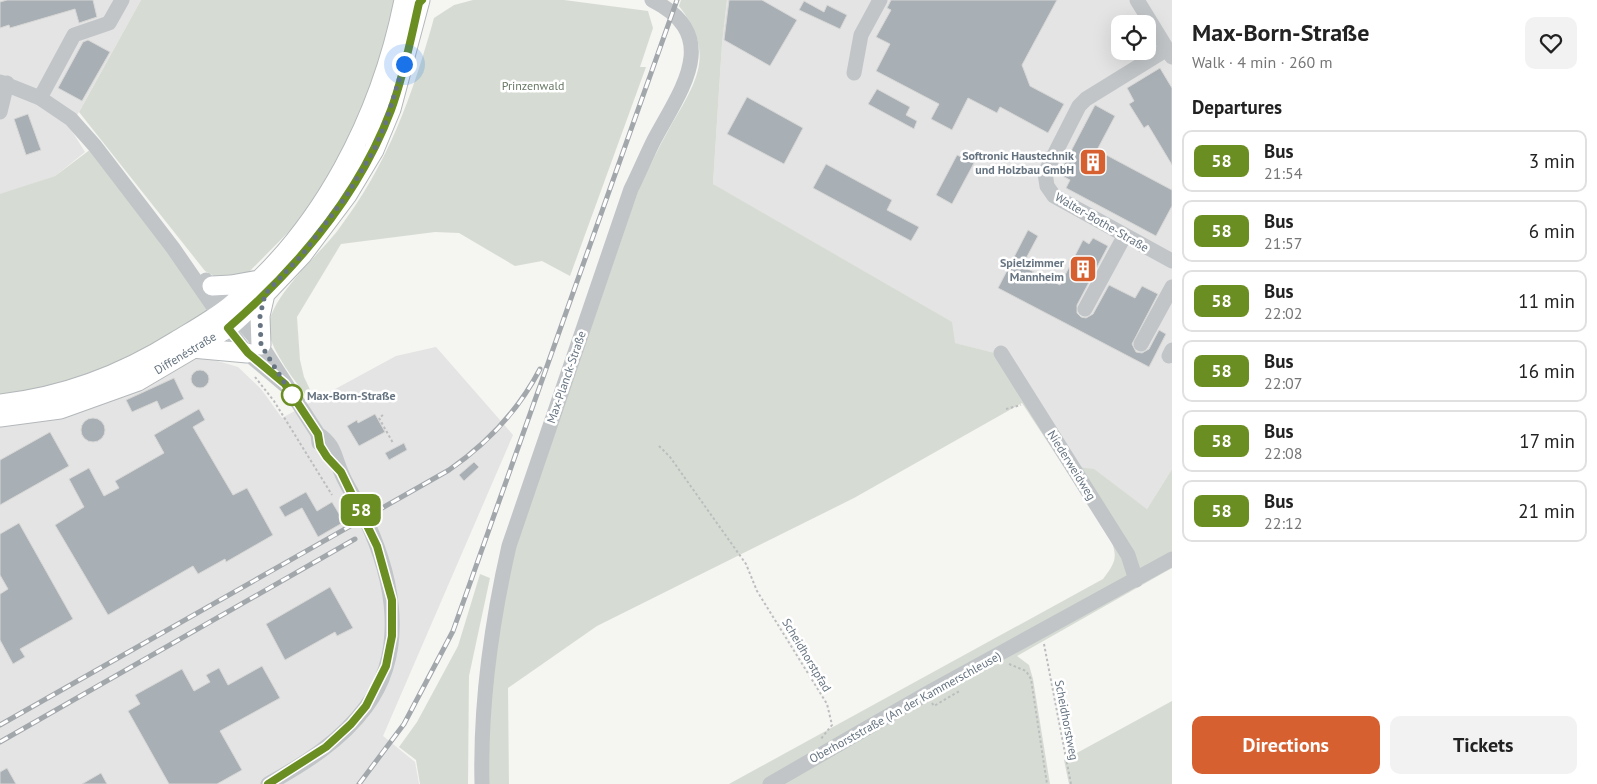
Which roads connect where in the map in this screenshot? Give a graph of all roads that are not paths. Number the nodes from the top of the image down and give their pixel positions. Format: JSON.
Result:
{"nodes":[{"id":1,"x":122,"y":0,"type":"edge"},
{"id":2,"x":652,"y":0,"type":"edge"},
{"id":3,"x":880,"y":0,"type":"edge"},
{"id":4,"x":1137,"y":0,"type":"edge"},
{"id":5,"x":416,"y":1,"type":"edge"},
{"id":6,"x":1170,"y":53,"type":"edge"},
{"id":7,"x":854,"y":73,"type":"dead end"},
{"id":8,"x":4,"y":83,"type":"edge"},
{"id":9,"x":40,"y":98,"type":"junction"},
{"id":10,"x":0,"y":112,"type":"edge"},
{"id":11,"x":1125,"y":235,"type":"junction"},
{"id":12,"x":173,"y":248,"type":"junction"},
{"id":13,"x":1172,"y":261,"type":"edge"},
{"id":14,"x":212,"y":286,"type":"junction"},
{"id":15,"x":1172,"y":286,"type":"edge"},
{"id":16,"x":262,"y":287,"type":"junction"},
{"id":17,"x":1085,"y":308,"type":"dead end"},
{"id":18,"x":229,"y":316,"type":"junction"},
{"id":19,"x":1141,"y":344,"type":"dead end"},
{"id":20,"x":192,"y":348,"type":"junction"},
{"id":21,"x":254,"y":349,"type":"junction"},
{"id":22,"x":1001,"y":353,"type":"dead end"},
{"id":23,"x":0,"y":404,"type":"edge"},
{"id":24,"x":0,"y":417,"type":"edge"},
{"id":25,"x":1172,"y":560,"type":"edge"},
{"id":26,"x":1136,"y":580,"type":"junction"},
{"id":27,"x":268,"y":784,"type":"edge"},
{"id":28,"x":482,"y":784,"type":"edge"},
{"id":29,"x":770,"y":784,"type":"edge"}],
"edges":[{"from":1,"to":9,"type":"street"},
{"from":2,"to":28,"type":"street","name":"Max-Planck-Straße"},
{"from":3,"to":7,"type":"street"},
{"from":4,"to":6,"type":"street"},
{"from":5,"to":16,"type":"main road","name":"Diffenéstraße"},
{"from":6,"to":11,"type":"street","name":"Walter-Bothe-Straße"},
{"from":8,"to":9,"type":"street"},
{"from":8,"to":10,"type":"street"},
{"from":9,"to":12,"type":"street"},
{"from":11,"to":13,"type":"street","name":"Walter-Bothe-Straße"},
{"from":11,"to":17,"type":"street"},
{"from":12,"to":14,"type":"street"},
{"from":12,"to":18,"type":"street"},
{"from":14,"to":16,"type":"main road"},
{"from":14,"to":18,"type":"street"},
{"from":15,"to":19,"type":"street"},
{"from":16,"to":18,"type":"main road","name":"Diffenéstraße"},
{"from":16,"to":21,"type":"main road"},
{"from":18,"to":20,"type":"main road","name":"Diffenéstraße"},
{"from":18,"to":21,"type":"street"},
{"from":18,"to":23,"type":"main road","name":"Diffenéstraße"},
{"from":20,"to":21,"type":"main road"},
{"from":20,"to":24,"type":"main road","name":"Diffenéstraße"},
{"from":21,"to":27,"type":"street"},
{"from":22,"to":26,"type":"street","name":"Niederweidweg"},
{"from":25,"to":26,"type":"street","name":"Oberhorststraße (An der Kammerschleuse)"},
{"from":26,"to":29,"type":"street","name":"Oberhorststraße (An der Kammerschleuse)"}]}
